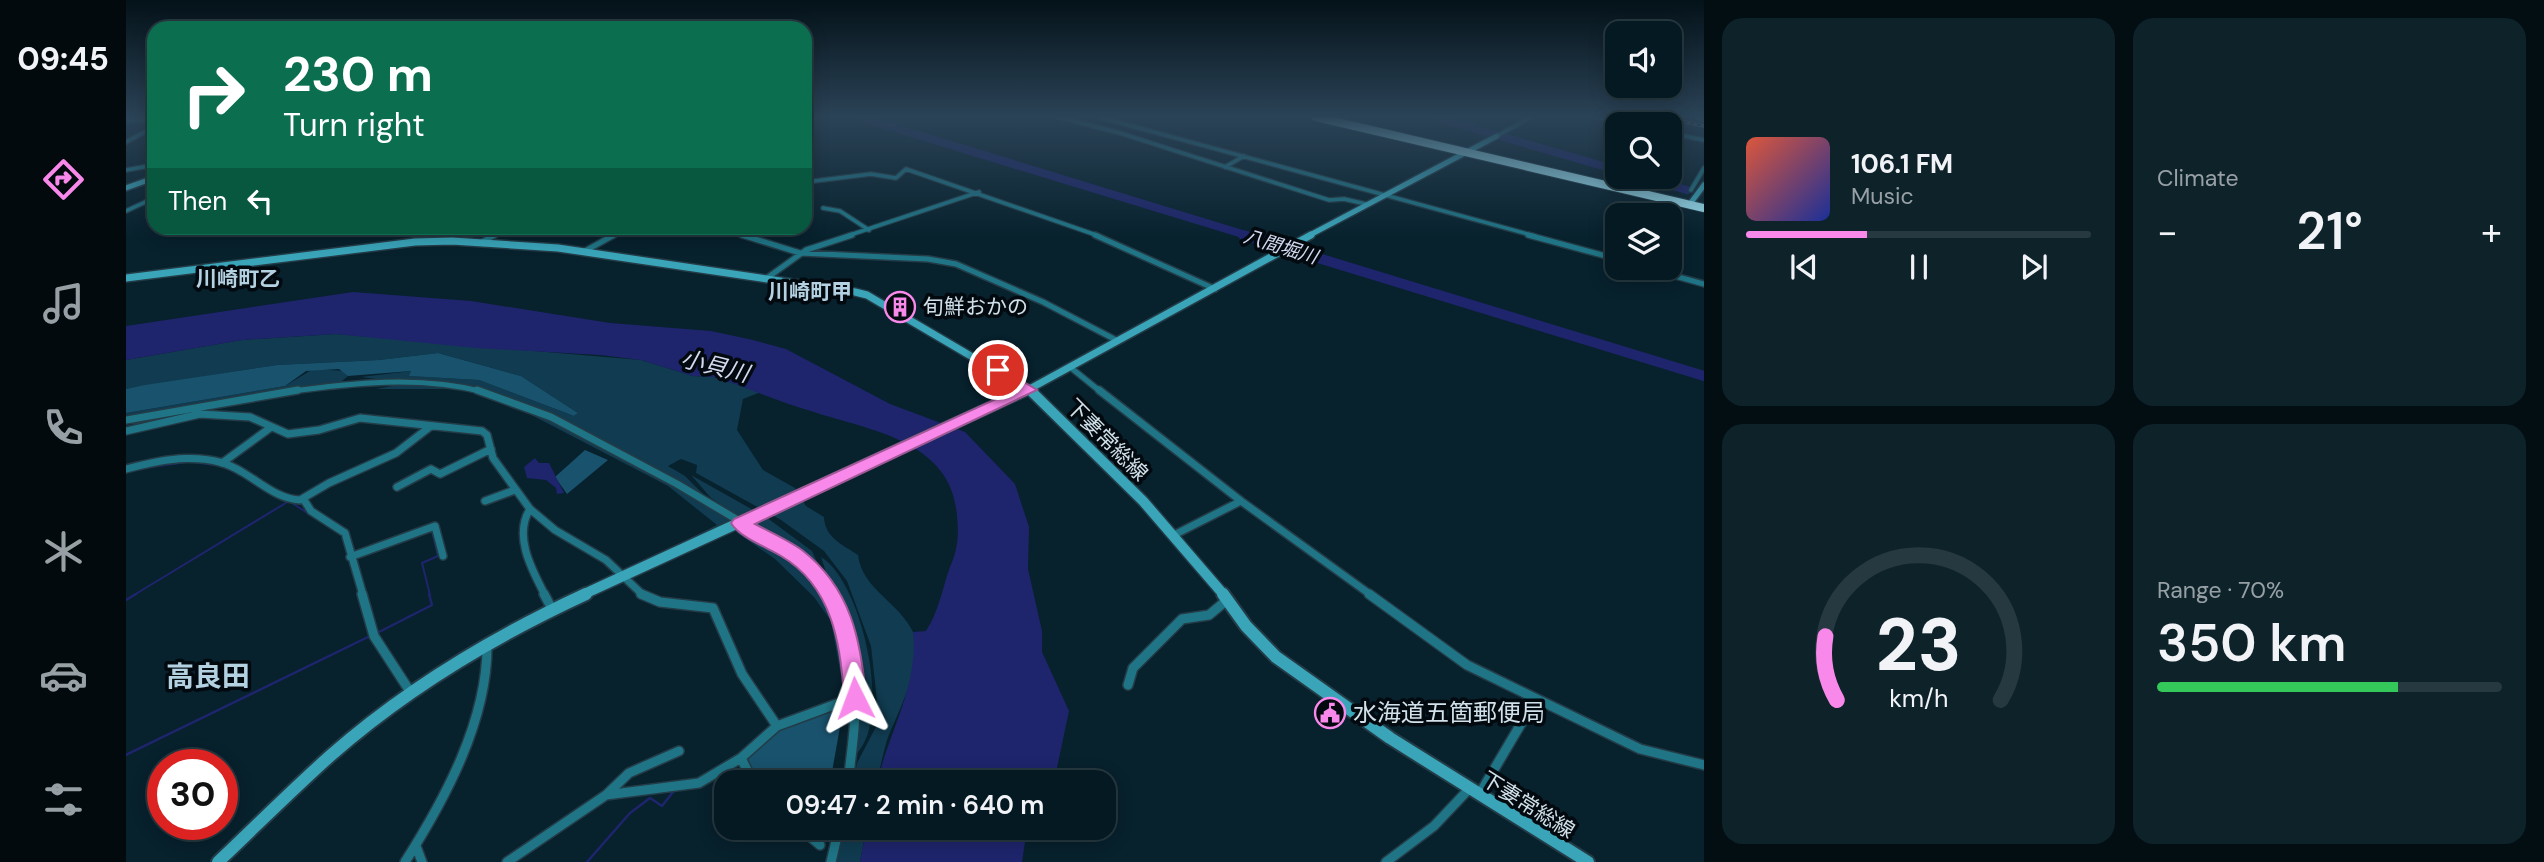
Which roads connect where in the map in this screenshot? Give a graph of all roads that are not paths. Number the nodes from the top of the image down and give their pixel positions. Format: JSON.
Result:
{"nodes":[{"id":1,"x":1195,"y":157,"type":"edge"},
{"id":2,"x":1242,"y":157,"type":"edge"},
{"id":3,"x":1249,"y":157,"type":"edge"},
{"id":4,"x":1454,"y":157,"type":"edge"},
{"id":5,"x":1493,"y":157,"type":"edge"},
{"id":6,"x":147,"y":166,"type":"edge"},
{"id":7,"x":1225,"y":167,"type":"junction"},
{"id":8,"x":1704,"y":168,"type":"edge"},
{"id":9,"x":126,"y":170,"type":"edge"},
{"id":10,"x":147,"y":180,"type":"edge"},
{"id":11,"x":812,"y":180,"type":"edge"},
{"id":12,"x":1704,"y":185,"type":"edge"},
{"id":13,"x":126,"y":188,"type":"edge"},
{"id":14,"x":1691,"y":190,"type":"dead end"},
{"id":15,"x":979,"y":192,"type":"junction"},
{"id":16,"x":1385,"y":194,"type":"junction"},
{"id":17,"x":147,"y":201,"type":"edge"},
{"id":18,"x":1691,"y":203,"type":"junction"},
{"id":19,"x":1366,"y":204,"type":"junction"},
{"id":20,"x":1704,"y":206,"type":"edge"},
{"id":21,"x":823,"y":208,"type":"dead end"},
{"id":22,"x":126,"y":211,"type":"edge"},
{"id":23,"x":869,"y":230,"type":"junction"},
{"id":24,"x":494,"y":235,"type":"edge"},
{"id":25,"x":614,"y":235,"type":"edge"},
{"id":26,"x":742,"y":235,"type":"edge"},
{"id":27,"x":482,"y":242,"type":"junction"},
{"id":28,"x":585,"y":251,"type":"junction"},
{"id":29,"x":800,"y":253,"type":"junction"},
{"id":30,"x":1605,"y":256,"type":"edge"},
{"id":31,"x":126,"y":278,"type":"edge"},
{"id":32,"x":767,"y":278,"type":"junction"},
{"id":33,"x":1682,"y":278,"type":"edge"},
{"id":34,"x":1704,"y":284,"type":"edge"},
{"id":35,"x":1215,"y":289,"type":"junction"},
{"id":36,"x":1118,"y":341,"type":"junction"},
{"id":37,"x":1070,"y":368,"type":"junction"},
{"id":38,"x":1029,"y":390,"type":"junction"},
{"id":39,"x":126,"y":420,"type":"edge"},
{"id":40,"x":431,"y":426,"type":"junction"},
{"id":41,"x":270,"y":428,"type":"junction"},
{"id":42,"x":126,"y":431,"type":"edge"},
{"id":43,"x":491,"y":449,"type":"junction"},
{"id":44,"x":222,"y":463,"type":"junction"},
{"id":45,"x":126,"y":469,"type":"edge"},
{"id":46,"x":397,"y":487,"type":"dead end"},
{"id":47,"x":515,"y":490,"type":"junction"},
{"id":48,"x":304,"y":500,"type":"junction"},
{"id":49,"x":485,"y":501,"type":"dead end"},
{"id":50,"x":1241,"y":501,"type":"junction"},
{"id":51,"x":530,"y":509,"type":"junction"},
{"id":52,"x":743,"y":522,"type":"junction"},
{"id":53,"x":1172,"y":536,"type":"junction"},
{"id":54,"x":443,"y":556,"type":"dead end"},
{"id":55,"x":350,"y":558,"type":"junction"},
{"id":56,"x":624,"y":576,"type":"junction"},
{"id":57,"x":1228,"y":600,"type":"junction"},
{"id":58,"x":552,"y":609,"type":"junction"},
{"id":59,"x":487,"y":644,"type":"junction"},
{"id":60,"x":1128,"y":685,"type":"dead end"},
{"id":61,"x":411,"y":694,"type":"junction"},
{"id":62,"x":1535,"y":700,"type":"junction"},
{"id":63,"x":842,"y":702,"type":"dead end"},
{"id":64,"x":776,"y":726,"type":"junction"},
{"id":65,"x":679,"y":751,"type":"dead end"},
{"id":66,"x":741,"y":758,"type":"junction"},
{"id":67,"x":1704,"y":765,"type":"edge"},
{"id":68,"x":747,"y":770,"type":"edge"},
{"id":69,"x":849,"y":770,"type":"edge"},
{"id":70,"x":1469,"y":789,"type":"junction"},
{"id":71,"x":606,"y":795,"type":"junction"},
{"id":72,"x":1479,"y":796,"type":"junction"},
{"id":73,"x":814,"y":840,"type":"edge"},
{"id":74,"x":836,"y":840,"type":"edge"},
{"id":75,"x":820,"y":845,"type":"dead end"},
{"id":76,"x":416,"y":846,"type":"junction"},
{"id":77,"x":218,"y":862,"type":"edge"},
{"id":78,"x":405,"y":862,"type":"edge"},
{"id":79,"x":422,"y":862,"type":"edge"},
{"id":80,"x":508,"y":862,"type":"edge"},
{"id":81,"x":831,"y":862,"type":"edge"},
{"id":82,"x":1386,"y":862,"type":"edge"},
{"id":83,"x":1588,"y":862,"type":"edge"}],
"edges":[{"from":1,"to":7,"type":"street"},
{"from":2,"to":7,"type":"street"},
{"from":3,"to":16,"type":"street"},
{"from":4,"to":16,"type":"main road"},
{"from":5,"to":18,"type":"highway"},
{"from":6,"to":9,"type":"street"},
{"from":7,"to":19,"type":"street"},
{"from":8,"to":14,"type":"street"},
{"from":10,"to":13,"type":"main road"},
{"from":11,"to":15,"type":"street"},
{"from":12,"to":18,"type":"main road"},
{"from":15,"to":23,"type":"street"},
{"from":15,"to":35,"type":"street"},
{"from":16,"to":19,"type":"main road"},
{"from":16,"to":30,"type":"street"},
{"from":17,"to":22,"type":"street"},
{"from":18,"to":20,"type":"highway"},
{"from":19,"to":35,"type":"main road"},
{"from":21,"to":23,"type":"street"},
{"from":23,"to":29,"type":"street"},
{"from":24,"to":27,"type":"street"},
{"from":25,"to":28,"type":"street"},
{"from":26,"to":29,"type":"street"},
{"from":27,"to":28,"type":"main road","name":"下妻常総線"},
{"from":27,"to":31,"type":"main road","name":"下妻常総線"},
{"from":28,"to":32,"type":"main road","name":"下妻常総線"},
{"from":29,"to":32,"type":"street"},
{"from":29,"to":36,"type":"street"},
{"from":32,"to":38,"type":"main road","name":"下妻常総線"},
{"from":33,"to":34,"type":"street"},
{"from":35,"to":36,"type":"main road"},
{"from":36,"to":37,"type":"main road"},
{"from":37,"to":38,"type":"main road"},
{"from":37,"to":50,"type":"street"},
{"from":38,"to":52,"type":"main road"},
{"from":38,"to":53,"type":"main road","name":"下妻常総線"},
{"from":39,"to":52,"type":"street"},
{"from":40,"to":41,"type":"street"},
{"from":40,"to":43,"type":"street"},
{"from":40,"to":48,"type":"street"},
{"from":41,"to":42,"type":"street"},
{"from":41,"to":44,"type":"street"},
{"from":43,"to":46,"type":"street"},
{"from":43,"to":47,"type":"street"},
{"from":44,"to":45,"type":"street"},
{"from":44,"to":48,"type":"street"},
{"from":47,"to":49,"type":"street"},
{"from":47,"to":51,"type":"street"},
{"from":48,"to":55,"type":"street"},
{"from":50,"to":53,"type":"street"},
{"from":50,"to":62,"type":"street"},
{"from":51,"to":56,"type":"street"},
{"from":51,"to":58,"type":"street"},
{"from":52,"to":56,"type":"main road"},
{"from":52,"to":69,"type":"street"},
{"from":53,"to":57,"type":"main road","name":"下妻常総線"},
{"from":54,"to":55,"type":"street"},
{"from":55,"to":61,"type":"street"},
{"from":56,"to":58,"type":"main road"},
{"from":56,"to":64,"type":"street"},
{"from":57,"to":60,"type":"street"},
{"from":57,"to":70,"type":"main road","name":"下妻常総線"},
{"from":58,"to":59,"type":"main road"},
{"from":59,"to":61,"type":"main road"},
{"from":59,"to":76,"type":"street"},
{"from":61,"to":77,"type":"main road"},
{"from":62,"to":67,"type":"street"},
{"from":62,"to":72,"type":"street"},
{"from":63,"to":64,"type":"street"},
{"from":64,"to":66,"type":"street"},
{"from":65,"to":71,"type":"street"},
{"from":66,"to":68,"type":"street"},
{"from":66,"to":71,"type":"street"},
{"from":70,"to":72,"type":"main road","name":"下妻常総線"},
{"from":70,"to":82,"type":"street"},
{"from":71,"to":80,"type":"street"},
{"from":72,"to":83,"type":"main road","name":"下妻常総線"},
{"from":73,"to":75,"type":"street"},
{"from":74,"to":81,"type":"street"},
{"from":76,"to":78,"type":"street"},
{"from":76,"to":79,"type":"street"}]}
